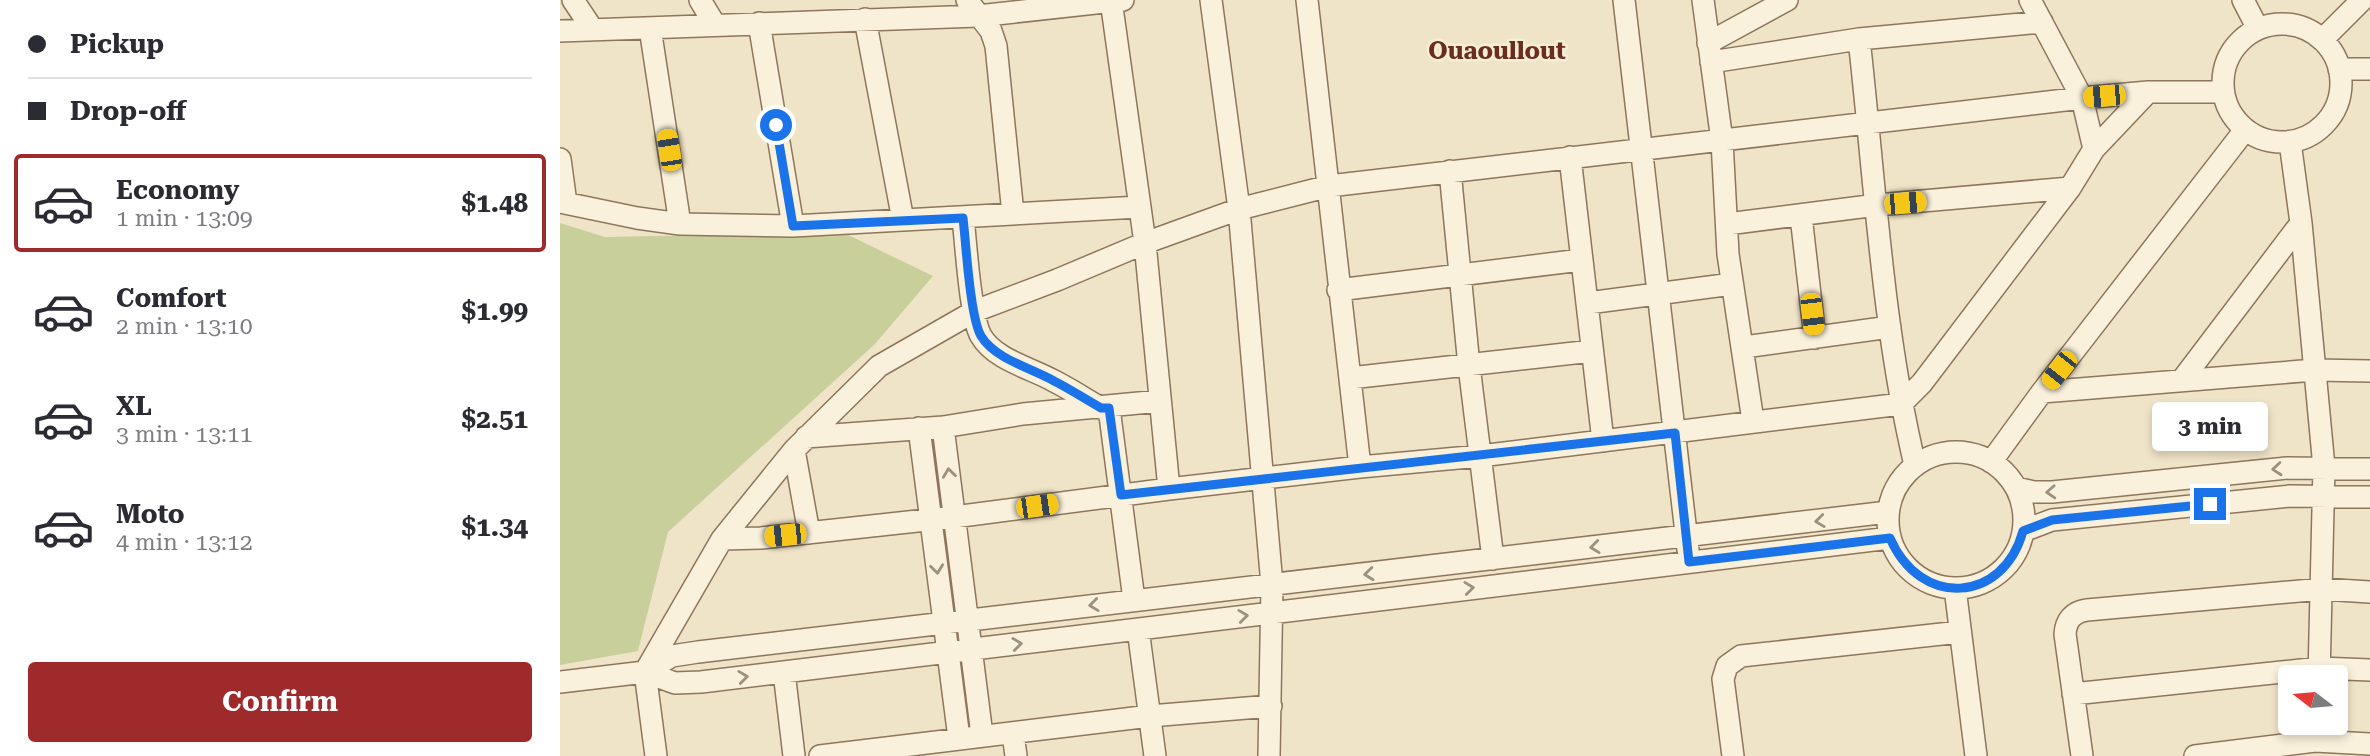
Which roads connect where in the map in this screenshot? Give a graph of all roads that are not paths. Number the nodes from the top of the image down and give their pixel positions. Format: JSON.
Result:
{"nodes":[{"id":1,"x":573,"y":0,"type":"edge"},
{"id":2,"x":700,"y":0,"type":"edge"},
{"id":3,"x":831,"y":0,"type":"edge"},
{"id":4,"x":1211,"y":0,"type":"edge"},
{"id":5,"x":1307,"y":0,"type":"edge"},
{"id":6,"x":1624,"y":0,"type":"edge"},
{"id":7,"x":1703,"y":0,"type":"edge"},
{"id":8,"x":1787,"y":0,"type":"edge"},
{"id":9,"x":2243,"y":0,"type":"edge"},
{"id":10,"x":2362,"y":0,"type":"edge"},
{"id":11,"x":1115,"y":1,"type":"edge"},
{"id":12,"x":2036,"y":6,"type":"edge"},
{"id":13,"x":972,"y":8,"type":"edge"},
{"id":14,"x":865,"y":19,"type":"junction"},
{"id":15,"x":844,"y":20,"type":"junction"},
{"id":16,"x":759,"y":23,"type":"junction"},
{"id":17,"x":716,"y":25,"type":"junction"},
{"id":18,"x":650,"y":28,"type":"junction"},
{"id":19,"x":2258,"y":29,"type":"junction"},
{"id":20,"x":593,"y":30,"type":"junction"},
{"id":21,"x":560,"y":32,"type":"edge"},
{"id":22,"x":1859,"y":39,"type":"junction"},
{"id":23,"x":2322,"y":40,"type":"junction"},
{"id":24,"x":1710,"y":52,"type":"junction"},
{"id":25,"x":2339,"y":69,"type":"junction"},
{"id":26,"x":2370,"y":69,"type":"edge"},
{"id":27,"x":2148,"y":92,"type":"junction"},
{"id":28,"x":2223,"y":92,"type":"junction"},
{"id":29,"x":2082,"y":98,"type":"junction"},
{"id":30,"x":1867,"y":124,"type":"junction"},
{"id":31,"x":2245,"y":130,"type":"junction"},
{"id":32,"x":1722,"y":141,"type":"junction"},
{"id":33,"x":2290,"y":142,"type":"junction"},
{"id":34,"x":1640,"y":149,"type":"junction"},
{"id":35,"x":2094,"y":149,"type":"junction"},
{"id":36,"x":1570,"y":157,"type":"junction"},
{"id":37,"x":560,"y":159,"type":"edge"},
{"id":38,"x":1450,"y":171,"type":"junction"},
{"id":39,"x":1329,"y":186,"type":"junction"},
{"id":40,"x":2070,"y":188,"type":"junction"},
{"id":41,"x":563,"y":202,"type":"edge"},
{"id":42,"x":1877,"y":205,"type":"junction"},
{"id":43,"x":1139,"y":208,"type":"junction"},
{"id":44,"x":1239,"y":209,"type":"junction"},
{"id":45,"x":1013,"y":214,"type":"junction"},
{"id":46,"x":1801,"y":216,"type":"junction"},
{"id":47,"x":963,"y":218,"type":"junction"},
{"id":48,"x":903,"y":220,"type":"junction"},
{"id":49,"x":2301,"y":223,"type":"junction"},
{"id":50,"x":680,"y":224,"type":"junction"},
{"id":51,"x":1727,"y":224,"type":"junction"},
{"id":52,"x":793,"y":226,"type":"junction"},
{"id":53,"x":1144,"y":243,"type":"junction"},
{"id":54,"x":1581,"y":260,"type":"junction"},
{"id":55,"x":1462,"y":276,"type":"junction"},
{"id":56,"x":1732,"y":284,"type":"junction"},
{"id":57,"x":1338,"y":290,"type":"junction"},
{"id":58,"x":1657,"y":295,"type":"junction"},
{"id":59,"x":1588,"y":303,"type":"junction"},
{"id":60,"x":975,"y":311,"type":"junction"},
{"id":61,"x":1890,"y":327,"type":"junction"},
{"id":62,"x":1815,"y":338,"type":"junction"},
{"id":63,"x":1744,"y":347,"type":"junction"},
{"id":64,"x":1592,"y":351,"type":"junction"},
{"id":65,"x":1469,"y":366,"type":"junction"},
{"id":66,"x":2315,"y":370,"type":"junction"},
{"id":67,"x":2370,"y":371,"type":"edge"},
{"id":68,"x":1350,"y":378,"type":"junction"},
{"id":69,"x":2182,"y":380,"type":"junction"},
{"id":70,"x":2042,"y":392,"type":"junction"},
{"id":71,"x":1160,"y":401,"type":"junction"},
{"id":72,"x":1901,"y":404,"type":"junction"},
{"id":73,"x":1105,"y":408,"type":"junction"},
{"id":74,"x":1754,"y":421,"type":"junction"},
{"id":75,"x":943,"y":427,"type":"junction"},
{"id":76,"x":919,"y":428,"type":"junction"},
{"id":77,"x":1675,"y":433,"type":"junction"},
{"id":78,"x":1602,"y":441,"type":"junction"},
{"id":79,"x":800,"y":443,"type":"junction"},
{"id":80,"x":1480,"y":456,"type":"junction"},
{"id":81,"x":1991,"y":462,"type":"junction"},
{"id":82,"x":1915,"y":465,"type":"junction"},
{"id":83,"x":1360,"y":467,"type":"junction"},
{"id":84,"x":2324,"y":467,"type":"junction"},
{"id":85,"x":2370,"y":469,"type":"edge"},
{"id":86,"x":1264,"y":479,"type":"junction"},
{"id":87,"x":2016,"y":488,"type":"junction"},
{"id":88,"x":1169,"y":489,"type":"junction"},
{"id":89,"x":1121,"y":495,"type":"junction"},
{"id":90,"x":2324,"y":495,"type":"junction"},
{"id":91,"x":2370,"y":497,"type":"edge"},
{"id":92,"x":1888,"y":513,"type":"junction"},
{"id":93,"x":954,"y":517,"type":"junction"},
{"id":94,"x":931,"y":519,"type":"junction"},
{"id":95,"x":2023,"y":531,"type":"junction"},
{"id":96,"x":809,"y":533,"type":"junction"},
{"id":97,"x":1686,"y":537,"type":"junction"},
{"id":98,"x":722,"y":538,"type":"junction"},
{"id":99,"x":1890,"y":538,"type":"junction"},
{"id":100,"x":1493,"y":559,"type":"junction"},
{"id":101,"x":1689,"y":562,"type":"junction"},
{"id":102,"x":1272,"y":584,"type":"junction"},
{"id":103,"x":1955,"y":588,"type":"junction"},
{"id":104,"x":2322,"y":589,"type":"junction"},
{"id":105,"x":2370,"y":592,"type":"edge"},
{"id":106,"x":1134,"y":600,"type":"junction"},
{"id":107,"x":1272,"y":612,"type":"junction"},
{"id":108,"x":968,"y":621,"type":"junction"},
{"id":109,"x":944,"y":624,"type":"junction"},
{"id":110,"x":1138,"y":629,"type":"junction"},
{"id":111,"x":1961,"y":632,"type":"junction"},
{"id":112,"x":971,"y":649,"type":"junction"},
{"id":113,"x":948,"y":652,"type":"junction"},
{"id":114,"x":2320,"y":665,"type":"edge"},
{"id":115,"x":2370,"y":670,"type":"edge"},
{"id":116,"x":2348,"y":671,"type":"edge"},
{"id":117,"x":645,"y":672,"type":"junction"},
{"id":118,"x":784,"y":672,"type":"junction"},
{"id":119,"x":2278,"y":676,"type":"edge"},
{"id":120,"x":560,"y":682,"type":"edge"},
{"id":121,"x":2073,"y":694,"type":"junction"},
{"id":122,"x":1271,"y":706,"type":"junction"},
{"id":123,"x":1150,"y":716,"type":"junction"},
{"id":124,"x":1013,"y":734,"type":"junction"},
{"id":125,"x":982,"y":735,"type":"junction"},
{"id":126,"x":2301,"y":735,"type":"edge"},
{"id":127,"x":2330,"y":735,"type":"edge"},
{"id":128,"x":959,"y":738,"type":"junction"},
{"id":129,"x":2370,"y":744,"type":"edge"},
{"id":130,"x":930,"y":750,"type":"edge"},
{"id":131,"x":656,"y":756,"type":"edge"},
{"id":132,"x":794,"y":756,"type":"edge"},
{"id":133,"x":820,"y":756,"type":"edge"},
{"id":134,"x":1016,"y":756,"type":"edge"},
{"id":135,"x":1155,"y":756,"type":"edge"},
{"id":136,"x":1269,"y":756,"type":"edge"},
{"id":137,"x":1733,"y":756,"type":"edge"},
{"id":138,"x":1976,"y":756,"type":"edge"},
{"id":139,"x":2082,"y":756,"type":"edge"},
{"id":140,"x":2195,"y":756,"type":"edge"}],
"edges":[{"from":1,"to":20,"type":"street"},
{"from":2,"to":17,"type":"street"},
{"from":3,"to":15,"type":"street"},
{"from":4,"to":44,"type":"street"},
{"from":5,"to":39,"type":"street"},
{"from":6,"to":34,"type":"street"},
{"from":7,"to":24,"type":"street"},
{"from":8,"to":24,"type":"street"},
{"from":9,"to":19,"type":"street"},
{"from":10,"to":23,"type":"street"},
{"from":11,"to":13,"type":"street"},
{"from":11,"to":43,"type":"street"},
{"from":12,"to":22,"type":"street"},
{"from":12,"to":29,"type":"street"},
{"from":13,"to":14,"type":"street"},
{"from":13,"to":45,"type":"street"},
{"from":14,"to":15,"type":"street"},
{"from":14,"to":48,"type":"street"},
{"from":15,"to":16,"type":"street"},
{"from":16,"to":17,"type":"street"},
{"from":16,"to":52,"type":"street"},
{"from":17,"to":18,"type":"street"},
{"from":18,"to":20,"type":"street"},
{"from":18,"to":50,"type":"street"},
{"from":19,"to":23,"type":"street"},
{"from":19,"to":28,"type":"street"},
{"from":20,"to":21,"type":"street"},
{"from":22,"to":24,"type":"street"},
{"from":22,"to":30,"type":"street"},
{"from":23,"to":25,"type":"street"},
{"from":24,"to":32,"type":"street"},
{"from":25,"to":26,"type":"street"},
{"from":25,"to":33,"type":"street"},
{"from":27,"to":28,"type":"street"},
{"from":27,"to":29,"type":"street"},
{"from":27,"to":35,"type":"street"},
{"from":28,"to":31,"type":"street"},
{"from":29,"to":30,"type":"street"},
{"from":29,"to":35,"type":"street"},
{"from":30,"to":32,"type":"street"},
{"from":30,"to":42,"type":"street"},
{"from":31,"to":33,"type":"street"},
{"from":31,"to":70,"type":"street"},
{"from":32,"to":34,"type":"street"},
{"from":32,"to":51,"type":"street"},
{"from":33,"to":49,"type":"street"},
{"from":34,"to":36,"type":"street"},
{"from":34,"to":58,"type":"street"},
{"from":35,"to":40,"type":"street"},
{"from":36,"to":38,"type":"street"},
{"from":36,"to":54,"type":"street"},
{"from":37,"to":41,"type":"street"},
{"from":38,"to":39,"type":"street"},
{"from":38,"to":55,"type":"street"},
{"from":39,"to":44,"type":"street"},
{"from":39,"to":57,"type":"street"},
{"from":40,"to":42,"type":"street"},
{"from":40,"to":72,"type":"street"},
{"from":41,"to":50,"type":"street"},
{"from":42,"to":46,"type":"street"},
{"from":42,"to":61,"type":"street"},
{"from":43,"to":45,"type":"street"},
{"from":43,"to":53,"type":"street"},
{"from":44,"to":53,"type":"street"},
{"from":44,"to":86,"type":"street"},
{"from":45,"to":47,"type":"street"},
{"from":46,"to":51,"type":"street"},
{"from":46,"to":62,"type":"street"},
{"from":47,"to":48,"type":"street"},
{"from":47,"to":60,"type":"street"},
{"from":48,"to":52,"type":"street"},
{"from":49,"to":66,"type":"street"},
{"from":49,"to":69,"type":"street"},
{"from":50,"to":52,"type":"street"},
{"from":51,"to":56,"type":"street"},
{"from":53,"to":60,"type":"street"},
{"from":53,"to":71,"type":"street"},
{"from":54,"to":55,"type":"street"},
{"from":54,"to":59,"type":"street"},
{"from":55,"to":57,"type":"street"},
{"from":55,"to":65,"type":"street"},
{"from":56,"to":58,"type":"street"},
{"from":56,"to":63,"type":"street"},
{"from":57,"to":68,"type":"street"},
{"from":58,"to":59,"type":"street"},
{"from":58,"to":77,"type":"street"},
{"from":59,"to":64,"type":"street"},
{"from":60,"to":73,"type":"street"},
{"from":60,"to":79,"type":"street"},
{"from":61,"to":62,"type":"street"},
{"from":61,"to":72,"type":"street"},
{"from":62,"to":63,"type":"street"},
{"from":63,"to":74,"type":"street"},
{"from":64,"to":65,"type":"street"},
{"from":64,"to":78,"type":"street"},
{"from":65,"to":68,"type":"street"},
{"from":65,"to":80,"type":"street"},
{"from":66,"to":67,"type":"street"},
{"from":66,"to":69,"type":"street"},
{"from":66,"to":84,"type":"street"},
{"from":68,"to":83,"type":"street"},
{"from":69,"to":70,"type":"street"},
{"from":70,"to":81,"type":"street"},
{"from":71,"to":73,"type":"street"},
{"from":71,"to":88,"type":"street"},
{"from":72,"to":74,"type":"street"},
{"from":72,"to":82,"type":"street"},
{"from":73,"to":75,"type":"street"},
{"from":73,"to":89,"type":"street"},
{"from":74,"to":77,"type":"street"},
{"from":75,"to":76,"type":"street"},
{"from":93,"to":75,"type":"street","one_way":true},
{"from":76,"to":79,"type":"street"},
{"from":76,"to":94,"type":"street"},
{"from":77,"to":78,"type":"street"},
{"from":77,"to":97,"type":"street"},
{"from":78,"to":80,"type":"street"},
{"from":79,"to":96,"type":"street"},
{"from":79,"to":98,"type":"street"},
{"from":80,"to":83,"type":"street"},
{"from":80,"to":100,"type":"street"},
{"from":81,"to":82,"type":"street"},
{"from":81,"to":87,"type":"street"},
{"from":82,"to":92,"type":"street"},
{"from":83,"to":86,"type":"street"},
{"from":84,"to":85,"type":"street"},
{"from":84,"to":87,"type":"street","one_way":true},
{"from":84,"to":90,"type":"street"},
{"from":86,"to":88,"type":"street"},
{"from":86,"to":102,"type":"street"},
{"from":87,"to":95,"type":"street"},
{"from":88,"to":89,"type":"street"},
{"from":89,"to":93,"type":"street"},
{"from":89,"to":106,"type":"street"},
{"from":90,"to":91,"type":"street"},
{"from":90,"to":95,"type":"street"},
{"from":90,"to":104,"type":"street"},
{"from":92,"to":97,"type":"street","one_way":true},
{"from":92,"to":99,"type":"street"},
{"from":93,"to":94,"type":"street"},
{"from":93,"to":108,"type":"street"},
{"from":94,"to":96,"type":"street"},
{"from":94,"to":109,"type":"street","one_way":true},
{"from":95,"to":103,"type":"street"},
{"from":96,"to":98,"type":"street"},
{"from":97,"to":100,"type":"street","one_way":true},
{"from":97,"to":101,"type":"street"},
{"from":98,"to":117,"type":"street"},
{"from":99,"to":101,"type":"street"},
{"from":99,"to":103,"type":"street"},
{"from":100,"to":102,"type":"street","one_way":true},
{"from":107,"to":101,"type":"street","one_way":true},
{"from":102,"to":106,"type":"street"},
{"from":102,"to":107,"type":"street"},
{"from":103,"to":111,"type":"street"},
{"from":104,"to":105,"type":"street"},
{"from":104,"to":114,"type":"street"},
{"from":104,"to":121,"type":"street"},
{"from":106,"to":108,"type":"street","one_way":true},
{"from":110,"to":107,"type":"street","one_way":true},
{"from":107,"to":122,"type":"street"},
{"from":108,"to":109,"type":"street"},
{"from":108,"to":112,"type":"street"},
{"from":109,"to":113,"type":"street"},
{"from":109,"to":117,"type":"street"},
{"from":112,"to":110,"type":"street","one_way":true},
{"from":110,"to":123,"type":"street"},
{"from":111,"to":137,"type":"street"},
{"from":111,"to":138,"type":"street"},
{"from":112,"to":113,"type":"street"},
{"from":112,"to":125,"type":"street"},
{"from":113,"to":118,"type":"street"},
{"from":113,"to":128,"type":"street"},
{"from":115,"to":116,"type":"street"},
{"from":117,"to":118,"type":"street","one_way":true},
{"from":117,"to":120,"type":"street"},
{"from":117,"to":131,"type":"street"},
{"from":118,"to":132,"type":"street"},
{"from":119,"to":121,"type":"street"},
{"from":121,"to":139,"type":"street"},
{"from":122,"to":123,"type":"street"},
{"from":122,"to":136,"type":"street"},
{"from":123,"to":124,"type":"street"},
{"from":123,"to":135,"type":"street"},
{"from":124,"to":125,"type":"street"},
{"from":124,"to":134,"type":"street"},
{"from":125,"to":128,"type":"street"},
{"from":126,"to":140,"type":"street"},
{"from":127,"to":129,"type":"street"},
{"from":128,"to":130,"type":"street"},
{"from":130,"to":133,"type":"street"}]}
